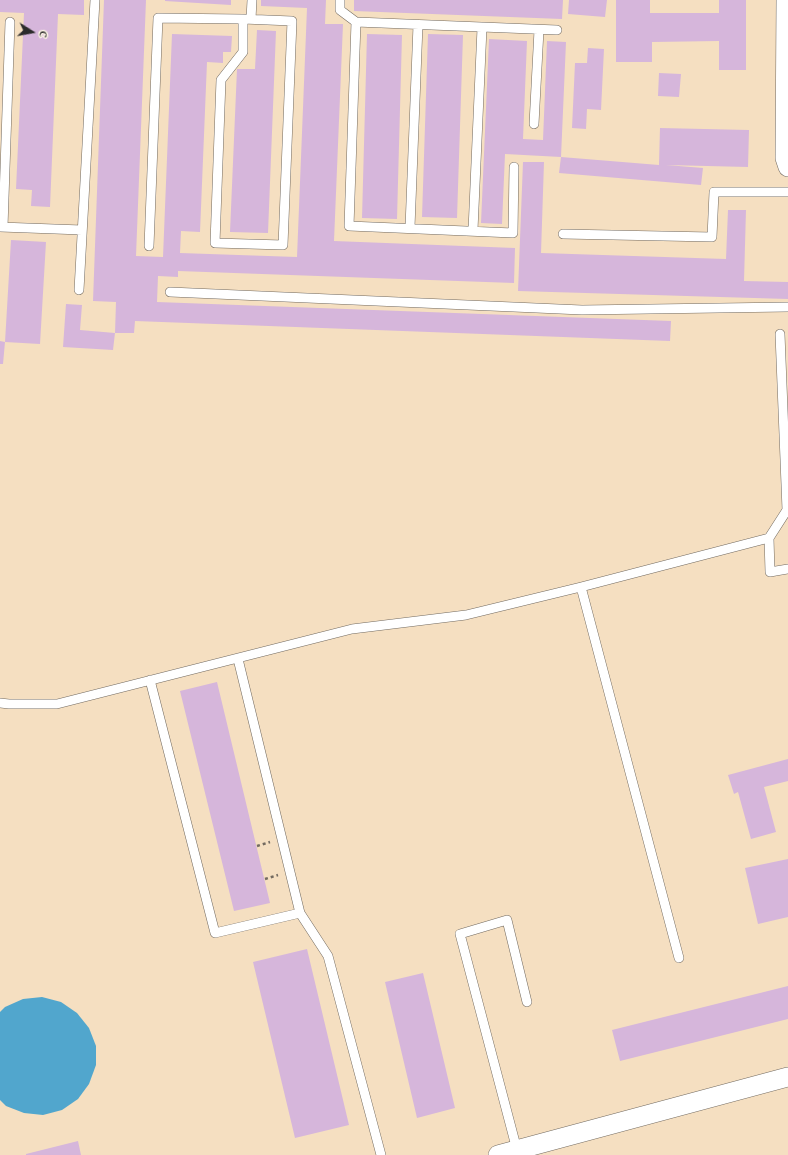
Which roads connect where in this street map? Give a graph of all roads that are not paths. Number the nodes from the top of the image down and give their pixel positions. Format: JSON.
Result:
{"nodes":[{"id":1,"x":95,"y":0,"type":"edge"},
{"id":2,"x":252,"y":0,"type":"edge"},
{"id":3,"x":340,"y":0,"type":"edge"},
{"id":4,"x":786,"y":0,"type":"edge"},
{"id":5,"x":247,"y":19,"type":"junction"},
{"id":6,"x":10,"y":22,"type":"dead end"},
{"id":7,"x":356,"y":22,"type":"junction"},
{"id":8,"x":418,"y":25,"type":"junction"},
{"id":9,"x":482,"y":28,"type":"junction"},
{"id":10,"x":539,"y":30,"type":"junction"},
{"id":11,"x":557,"y":30,"type":"dead end"},
{"id":12,"x":534,"y":124,"type":"dead end"},
{"id":13,"x":2,"y":162,"type":"edge"},
{"id":14,"x":514,"y":166,"type":"dead end"},
{"id":15,"x":788,"y":167,"type":"edge"},
{"id":16,"x":788,"y":192,"type":"edge"},
{"id":17,"x":1,"y":227,"type":"edge"},
{"id":18,"x":410,"y":228,"type":"junction"},
{"id":19,"x":82,"y":230,"type":"junction"},
{"id":20,"x":473,"y":230,"type":"junction"},
{"id":21,"x":563,"y":234,"type":"dead end"},
{"id":22,"x":150,"y":246,"type":"dead end"},
{"id":23,"x":79,"y":290,"type":"dead end"},
{"id":24,"x":170,"y":292,"type":"dead end"},
{"id":25,"x":788,"y":307,"type":"edge"},
{"id":26,"x":780,"y":334,"type":"dead end"},
{"id":27,"x":787,"y":510,"type":"edge"},
{"id":28,"x":769,"y":538,"type":"junction"},
{"id":29,"x":788,"y":569,"type":"edge"},
{"id":30,"x":581,"y":587,"type":"junction"},
{"id":31,"x":238,"y":658,"type":"junction"},
{"id":32,"x":150,"y":680,"type":"junction"},
{"id":33,"x":0,"y":702,"type":"edge"},
{"id":34,"x":300,"y":913,"type":"junction"},
{"id":35,"x":679,"y":958,"type":"dead end"},
{"id":36,"x":527,"y":1002,"type":"dead end"},
{"id":37,"x":788,"y":1077,"type":"edge"},
{"id":38,"x":517,"y":1150,"type":"junction"},
{"id":39,"x":382,"y":1155,"type":"edge"},
{"id":40,"x":498,"y":1155,"type":"edge"}],
"edges":[{"from":1,"to":19,"type":"lane"},
{"from":2,"to":5,"type":"lane"},
{"from":3,"to":7,"type":"lane"},
{"from":4,"to":15,"type":"street"},
{"from":5,"to":5,"type":"lane"},
{"from":5,"to":22,"type":"lane"},
{"from":6,"to":13,"type":"lane"},
{"from":7,"to":8,"type":"lane"},
{"from":7,"to":18,"type":"lane"},
{"from":8,"to":9,"type":"lane"},
{"from":8,"to":18,"type":"lane"},
{"from":9,"to":10,"type":"lane"},
{"from":9,"to":20,"type":"lane"},
{"from":10,"to":11,"type":"lane"},
{"from":10,"to":12,"type":"lane"},
{"from":13,"to":17,"type":"lane"},
{"from":14,"to":20,"type":"lane"},
{"from":16,"to":21,"type":"lane"},
{"from":17,"to":19,"type":"lane"},
{"from":18,"to":20,"type":"lane"},
{"from":19,"to":23,"type":"lane"},
{"from":24,"to":25,"type":"lane"},
{"from":26,"to":27,"type":"lane"},
{"from":27,"to":28,"type":"lane"},
{"from":28,"to":29,"type":"lane"},
{"from":28,"to":30,"type":"lane"},
{"from":30,"to":31,"type":"lane"},
{"from":30,"to":35,"type":"lane"},
{"from":31,"to":32,"type":"lane"},
{"from":31,"to":34,"type":"lane"},
{"from":32,"to":33,"type":"lane"},
{"from":32,"to":34,"type":"lane"},
{"from":34,"to":39,"type":"lane"},
{"from":36,"to":38,"type":"lane"},
{"from":37,"to":38,"type":"street"},
{"from":38,"to":40,"type":"street"}]}
